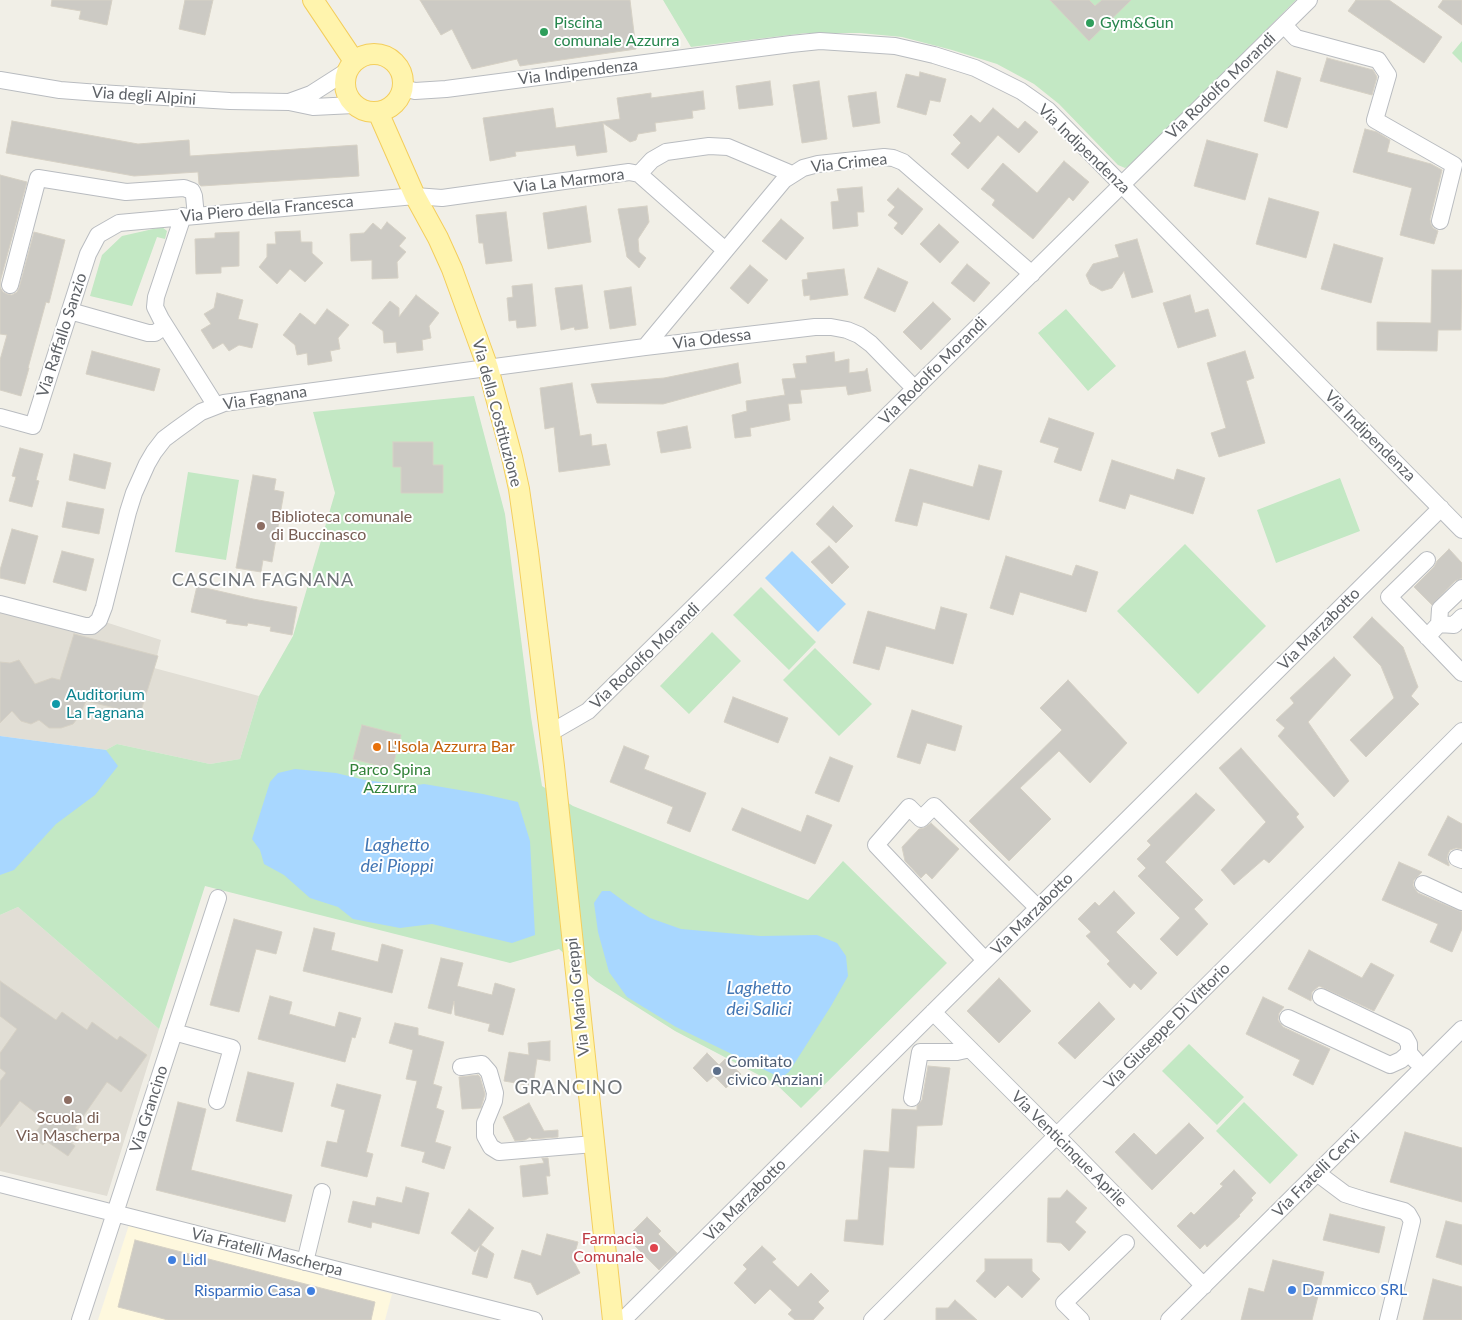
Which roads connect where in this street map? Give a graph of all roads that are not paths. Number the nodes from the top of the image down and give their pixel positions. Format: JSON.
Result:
{"nodes":[{"id":1,"x":313,"y":0,"type":"edge"},
{"id":2,"x":1309,"y":0,"type":"edge"},
{"id":3,"x":1284,"y":25,"type":"junction"},
{"id":4,"x":350,"y":66,"type":"junction"},
{"id":5,"x":0,"y":80,"type":"edge"},
{"id":6,"x":403,"y":88,"type":"junction"},
{"id":7,"x":289,"y":102,"type":"junction"},
{"id":8,"x":354,"y":105,"type":"junction"},
{"id":9,"x":378,"y":112,"type":"junction"},
{"id":10,"x":639,"y":174,"type":"junction"},
{"id":11,"x":792,"y":174,"type":"junction"},
{"id":12,"x":1121,"y":185,"type":"junction"},
{"id":13,"x":415,"y":196,"type":"junction"},
{"id":14,"x":189,"y":216,"type":"junction"},
{"id":15,"x":1440,"y":221,"type":"dead end"},
{"id":16,"x":118,"y":223,"type":"joint"},
{"id":17,"x":725,"y":250,"type":"junction"},
{"id":18,"x":1032,"y":274,"type":"junction"},
{"id":19,"x":10,"y":285,"type":"dead end"},
{"id":20,"x":70,"y":311,"type":"junction"},
{"id":21,"x":165,"y":326,"type":"junction"},
{"id":22,"x":645,"y":347,"type":"junction"},
{"id":23,"x":488,"y":368,"type":"junction"},
{"id":24,"x":915,"y":389,"type":"junction"},
{"id":25,"x":216,"y":406,"type":"junction"},
{"id":26,"x":0,"y":417,"type":"edge"},
{"id":27,"x":1441,"y":508,"type":"junction"},
{"id":28,"x":1462,"y":530,"type":"edge"},
{"id":29,"x":1427,"y":560,"type":"dead end"},
{"id":30,"x":1462,"y":588,"type":"edge"},
{"id":31,"x":0,"y":604,"type":"edge"},
{"id":32,"x":1462,"y":617,"type":"edge"},
{"id":33,"x":1439,"y":624,"type":"junction"},
{"id":34,"x":1428,"y":637,"type":"junction"},
{"id":35,"x":1462,"y":673,"type":"edge"},
{"id":36,"x":1462,"y":731,"type":"edge"},
{"id":37,"x":550,"y":733,"type":"junction"},
{"id":38,"x":1423,"y":884,"type":"dead end"},
{"id":39,"x":218,"y":898,"type":"dead end"},
{"id":40,"x":1462,"y":902,"type":"edge"},
{"id":41,"x":1038,"y":908,"type":"junction"},
{"id":42,"x":985,"y":960,"type":"junction"},
{"id":43,"x":1322,"y":997,"type":"dead end"},
{"id":44,"x":933,"y":1012,"type":"junction"},
{"id":45,"x":1288,"y":1018,"type":"dead end"},
{"id":46,"x":1462,"y":1029,"type":"edge"},
{"id":47,"x":174,"y":1032,"type":"junction"},
{"id":48,"x":970,"y":1050,"type":"junction"},
{"id":49,"x":1409,"y":1053,"type":"junction"},
{"id":50,"x":461,"y":1067,"type":"dead end"},
{"id":51,"x":1423,"y":1068,"type":"junction"},
{"id":52,"x":912,"y":1098,"type":"dead end"},
{"id":53,"x":217,"y":1101,"type":"dead end"},
{"id":54,"x":1057,"y":1136,"type":"junction"},
{"id":55,"x":594,"y":1144,"type":"junction"},
{"id":56,"x":1317,"y":1173,"type":"junction"},
{"id":57,"x":0,"y":1184,"type":"edge"},
{"id":58,"x":322,"y":1192,"type":"dead end"},
{"id":59,"x":114,"y":1214,"type":"junction"},
{"id":60,"x":1126,"y":1243,"type":"dead end"},
{"id":61,"x":305,"y":1262,"type":"junction"},
{"id":62,"x":1204,"y":1286,"type":"junction"},
{"id":63,"x":80,"y":1320,"type":"edge"},
{"id":64,"x":534,"y":1320,"type":"edge"},
{"id":65,"x":613,"y":1320,"type":"edge"},
{"id":66,"x":623,"y":1320,"type":"edge"},
{"id":67,"x":872,"y":1320,"type":"edge"},
{"id":68,"x":1081,"y":1320,"type":"edge"},
{"id":69,"x":1169,"y":1320,"type":"edge"},
{"id":70,"x":1388,"y":1320,"type":"edge"}],
"edges":[{"from":1,"to":4,"type":"main road"},
{"from":2,"to":3,"type":"street","name":"Via Rodolfo Morandi"},
{"from":3,"to":12,"type":"street","name":"Via Rodolfo Morandi"},
{"from":3,"to":15,"type":"street"},
{"from":4,"to":6,"type":"main road"},
{"from":4,"to":7,"type":"street"},
{"from":4,"to":8,"type":"main road"},
{"from":5,"to":7,"type":"street","name":"Via degli Alpini"},
{"from":6,"to":9,"type":"main road"},
{"from":6,"to":12,"type":"street","name":"Via Indipendenza"},
{"from":7,"to":8,"type":"street"},
{"from":8,"to":9,"type":"main road"},
{"from":9,"to":13,"type":"main road","name":"Via della Costituzione"},
{"from":10,"to":11,"type":"street"},
{"from":10,"to":13,"type":"street","name":"Via La Marmora"},
{"from":10,"to":17,"type":"street","name":"Via La Marmora"},
{"from":11,"to":17,"type":"street","name":"Via Crimea"},
{"from":11,"to":18,"type":"street","name":"Via Crimea"},
{"from":12,"to":18,"type":"street","name":"Via Rodolfo Morandi"},
{"from":12,"to":27,"type":"street","name":"Via Indipendenza"},
{"from":13,"to":14,"type":"street","name":"Via Piero della Francesca"},
{"from":13,"to":23,"type":"main road","name":"Via della Costituzione"},
{"from":14,"to":16,"type":"street","name":"Via Piero della Francesca"},
{"from":14,"to":19,"type":"street"},
{"from":14,"to":21,"type":"street"},
{"from":16,"to":20,"type":"street","name":"Via Raffallo Sanzio"},
{"from":17,"to":22,"type":"street","name":"Via Crimea"},
{"from":18,"to":24,"type":"street","name":"Via Rodolfo Morandi"},
{"from":20,"to":21,"type":"street"},
{"from":20,"to":26,"type":"street","name":"Via Raffallo Sanzio"},
{"from":21,"to":25,"type":"street"},
{"from":22,"to":23,"type":"street","name":"Via Odessa"},
{"from":22,"to":24,"type":"street","name":"Via Odessa"},
{"from":23,"to":25,"type":"street","name":"Via Fagnana"},
{"from":23,"to":37,"type":"main road","name":"Via della Costituzione"},
{"from":24,"to":37,"type":"street","name":"Via Rodolfo Morandi"},
{"from":25,"to":31,"type":"street","name":"Via Fagnana"},
{"from":27,"to":28,"type":"street","name":"Via Indipendenza"},
{"from":27,"to":41,"type":"street","name":"Via Marzabotto"},
{"from":29,"to":34,"type":"street"},
{"from":30,"to":33,"type":"street"},
{"from":32,"to":33,"type":"street"},
{"from":33,"to":34,"type":"street"},
{"from":34,"to":35,"type":"street"},
{"from":36,"to":54,"type":"street","name":"Via Giuseppe Di Vittorio"},
{"from":37,"to":55,"type":"main road","name":"Via Mario Greppi"},
{"from":38,"to":40,"type":"street"},
{"from":39,"to":47,"type":"street","name":"Via Grancino"},
{"from":41,"to":42,"type":"street","name":"Via Marzabotto"},
{"from":41,"to":42,"type":"street"},
{"from":42,"to":44,"type":"street","name":"Via Marzabotto"},
{"from":43,"to":49,"type":"street"},
{"from":44,"to":48,"type":"street","name":"Via Venticinque Aprile"},
{"from":44,"to":66,"type":"street","name":"Via Marzabotto"},
{"from":45,"to":49,"type":"street"},
{"from":46,"to":51,"type":"street","name":"Via Fratelli Cervi"},
{"from":47,"to":53,"type":"street"},
{"from":47,"to":59,"type":"street","name":"Via Grancino"},
{"from":48,"to":52,"type":"street"},
{"from":48,"to":54,"type":"street","name":"Via Venticinque Aprile"},
{"from":49,"to":51,"type":"street"},
{"from":50,"to":55,"type":"street"},
{"from":51,"to":56,"type":"street","name":"Via Fratelli Cervi"},
{"from":54,"to":62,"type":"street","name":"Via Venticinque Aprile"},
{"from":54,"to":67,"type":"street","name":"Via Giuseppe Di Vittorio"},
{"from":55,"to":65,"type":"main road","name":"Via Mario Greppi"},
{"from":56,"to":62,"type":"street","name":"Via Fratelli Cervi"},
{"from":56,"to":70,"type":"street"},
{"from":57,"to":59,"type":"street","name":"Via Fratelli Mascherpa"},
{"from":58,"to":61,"type":"street"},
{"from":59,"to":61,"type":"street","name":"Via Fratelli Mascherpa"},
{"from":59,"to":63,"type":"street","name":"Via Grancino"},
{"from":60,"to":68,"type":"street"},
{"from":61,"to":64,"type":"street","name":"Via Fratelli Mascherpa"},
{"from":62,"to":69,"type":"street","name":"Via Fratelli Cervi"}]}
